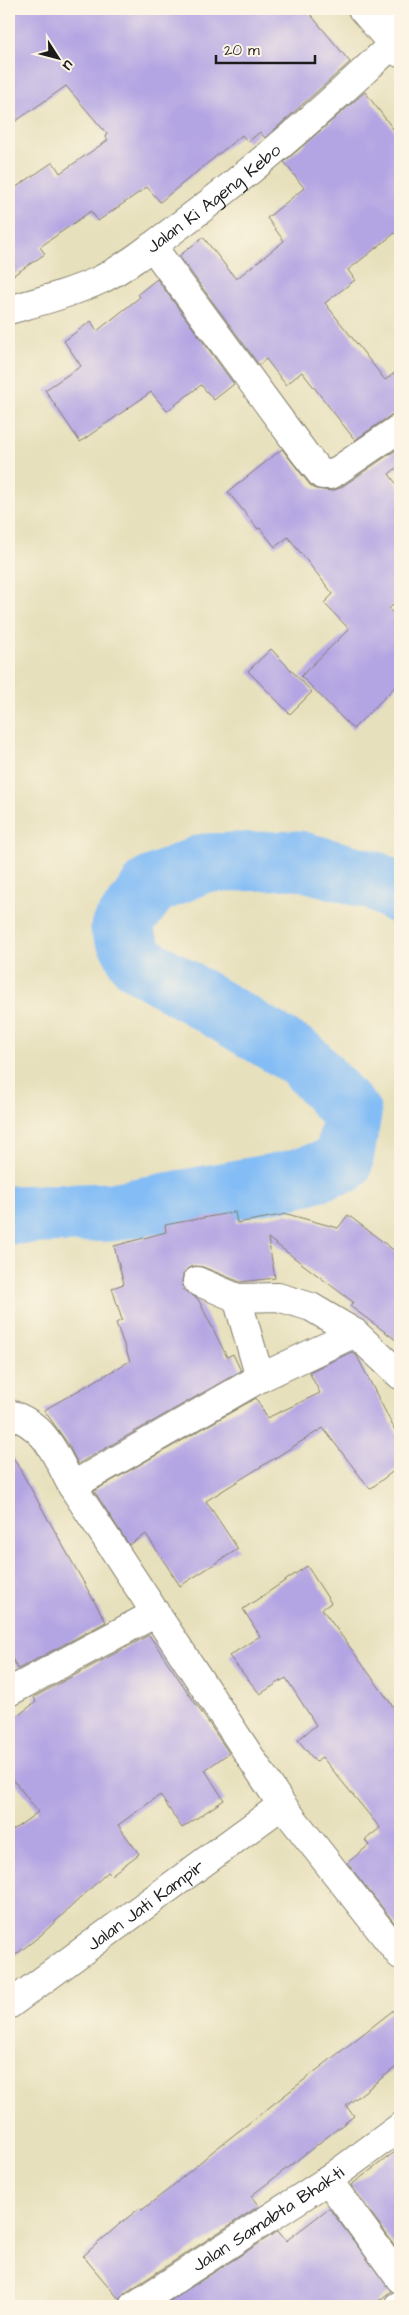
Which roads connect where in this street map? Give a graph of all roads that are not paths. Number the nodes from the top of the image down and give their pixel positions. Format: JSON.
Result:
{"nodes":[{"id":1,"x":362,"y":9,"type":"edge"},
{"id":2,"x":394,"y":35,"type":"edge"},
{"id":3,"x":152,"y":246,"type":"junction"},
{"id":4,"x":9,"y":310,"type":"edge"},
{"id":5,"x":400,"y":428,"type":"edge"},
{"id":6,"x":197,"y":1280,"type":"dead end"},
{"id":7,"x":238,"y":1298,"type":"junction"},
{"id":8,"x":355,"y":1333,"type":"junction"},
{"id":9,"x":400,"y":1375,"type":"edge"},
{"id":10,"x":260,"y":1378,"type":"junction"},
{"id":11,"x":9,"y":1414,"type":"edge"},
{"id":12,"x":72,"y":1486,"type":"junction"},
{"id":13,"x":156,"y":1613,"type":"junction"},
{"id":14,"x":9,"y":1692,"type":"edge"},
{"id":15,"x":282,"y":1805,"type":"junction"},
{"id":16,"x":400,"y":1955,"type":"edge"},
{"id":17,"x":9,"y":2005,"type":"edge"},
{"id":18,"x":400,"y":2127,"type":"edge"},
{"id":19,"x":328,"y":2180,"type":"junction"},
{"id":20,"x":400,"y":2279,"type":"edge"},
{"id":21,"x":134,"y":2306,"type":"edge"}],
"edges":[{"from":1,"to":2,"type":"street"},
{"from":2,"to":3,"type":"street","name":"Jalan Ki Ageng Kebo"},
{"from":3,"to":4,"type":"street","name":"Jalan Ki Ageng Kebo"},
{"from":3,"to":5,"type":"street"},
{"from":6,"to":7,"type":"street"},
{"from":7,"to":8,"type":"street"},
{"from":7,"to":10,"type":"street"},
{"from":8,"to":9,"type":"street"},
{"from":8,"to":10,"type":"street"},
{"from":10,"to":12,"type":"street"},
{"from":11,"to":12,"type":"street"},
{"from":12,"to":13,"type":"street"},
{"from":13,"to":14,"type":"street"},
{"from":13,"to":15,"type":"street"},
{"from":15,"to":16,"type":"street"},
{"from":15,"to":17,"type":"street","name":"Jalan Jati Kampir"},
{"from":18,"to":19,"type":"street","name":"Jalan Samabta Bhakti"},
{"from":19,"to":20,"type":"street"},
{"from":19,"to":21,"type":"street","name":"Jalan Samabta Bhakti"}]}
